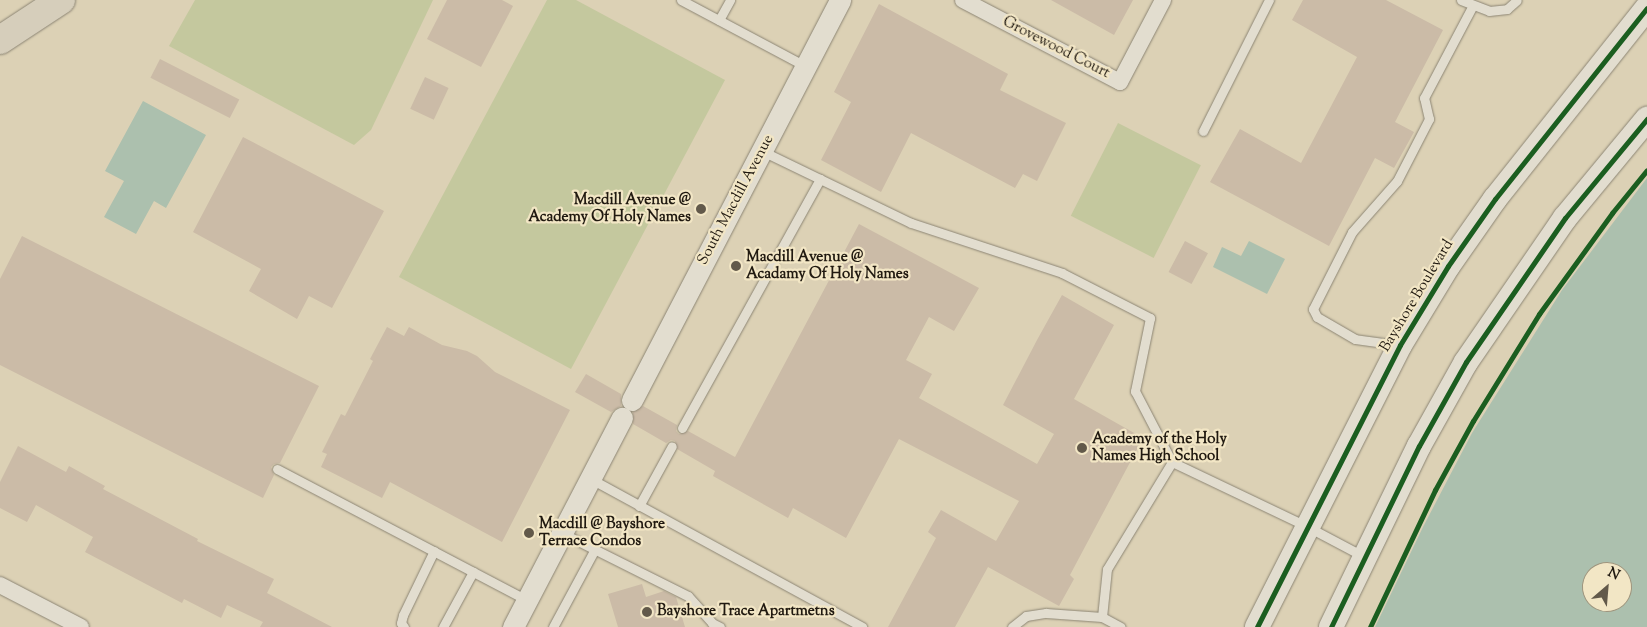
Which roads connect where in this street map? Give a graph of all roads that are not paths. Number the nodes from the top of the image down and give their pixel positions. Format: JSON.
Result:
{"nodes":[{"id":1,"x":61,"y":0,"type":"edge"},
{"id":2,"x":681,"y":0,"type":"edge"},
{"id":3,"x":730,"y":0,"type":"edge"},
{"id":4,"x":840,"y":0,"type":"edge"},
{"id":5,"x":963,"y":0,"type":"edge"},
{"id":6,"x":1163,"y":0,"type":"edge"},
{"id":7,"x":1269,"y":0,"type":"edge"},
{"id":8,"x":1461,"y":0,"type":"edge"},
{"id":9,"x":1517,"y":0,"type":"edge"},
{"id":10,"x":1474,"y":5,"type":"junction"},
{"id":11,"x":1647,"y":8,"type":"edge"},
{"id":12,"x":719,"y":20,"type":"junction"},
{"id":13,"x":0,"y":40,"type":"edge"},
{"id":14,"x":805,"y":66,"type":"junction"},
{"id":15,"x":1647,"y":119,"type":"edge"},
{"id":16,"x":1203,"y":131,"type":"dead end"},
{"id":17,"x":761,"y":151,"type":"junction"},
{"id":18,"x":820,"y":179,"type":"junction"},
{"id":19,"x":1400,"y":345,"type":"junction"},
{"id":20,"x":682,"y":428,"type":"dead end"},
{"id":21,"x":672,"y":446,"type":"dead end"},
{"id":22,"x":1172,"y":462,"type":"junction"},
{"id":23,"x":277,"y":470,"type":"dead end"},
{"id":24,"x":590,"y":479,"type":"junction"},
{"id":25,"x":639,"y":506,"type":"junction"},
{"id":26,"x":1308,"y":526,"type":"junction"},
{"id":27,"x":562,"y":533,"type":"junction"},
{"id":28,"x":595,"y":549,"type":"junction"},
{"id":29,"x":434,"y":551,"type":"junction"},
{"id":30,"x":1364,"y":557,"type":"junction"},
{"id":31,"x":473,"y":572,"type":"junction"},
{"id":32,"x":0,"y":585,"type":"edge"},
{"id":33,"x":527,"y":600,"type":"junction"},
{"id":34,"x":1102,"y":617,"type":"junction"},
{"id":35,"x":81,"y":627,"type":"edge"},
{"id":36,"x":404,"y":627,"type":"edge"},
{"id":37,"x":443,"y":627,"type":"edge"},
{"id":38,"x":513,"y":627,"type":"edge"},
{"id":39,"x":553,"y":627,"type":"edge"},
{"id":40,"x":720,"y":627,"type":"edge"},
{"id":41,"x":862,"y":627,"type":"edge"},
{"id":42,"x":1012,"y":627,"type":"edge"},
{"id":43,"x":1121,"y":627,"type":"edge"},
{"id":44,"x":1257,"y":627,"type":"edge"},
{"id":45,"x":1331,"y":627,"type":"edge"}],
"edges":[{"from":1,"to":13,"type":"highway"},
{"from":2,"to":12,"type":"lane"},
{"from":3,"to":12,"type":"lane"},
{"from":4,"to":14,"type":"street","name":"South Macdill Avenue"},
{"from":5,"to":6,"type":"street","name":"Grovewood Court"},
{"from":7,"to":16,"type":"lane"},
{"from":8,"to":10,"type":"lane"},
{"from":9,"to":10,"type":"lane"},
{"from":10,"to":19,"type":"lane"},
{"from":11,"to":19,"type":"main road","name":"Bayshore Boulevard"},
{"from":12,"to":14,"type":"lane"},
{"from":14,"to":17,"type":"street","name":"South Macdill Avenue"},
{"from":15,"to":30,"type":"main road"},
{"from":17,"to":18,"type":"lane"},
{"from":17,"to":24,"type":"street","name":"South Macdill Avenue"},
{"from":18,"to":20,"type":"lane"},
{"from":18,"to":22,"type":"lane"},
{"from":19,"to":26,"type":"main road","name":"Bayshore Boulevard"},
{"from":21,"to":25,"type":"lane"},
{"from":22,"to":26,"type":"lane"},
{"from":22,"to":34,"type":"lane"},
{"from":23,"to":29,"type":"lane"},
{"from":24,"to":25,"type":"lane"},
{"from":24,"to":27,"type":"street","name":"South Macdill Avenue"},
{"from":25,"to":41,"type":"lane"},
{"from":26,"to":30,"type":"lane"},
{"from":26,"to":44,"type":"main road","name":"Bayshore Boulevard"},
{"from":27,"to":28,"type":"lane"},
{"from":27,"to":33,"type":"street","name":"South Macdill Avenue"},
{"from":28,"to":39,"type":"lane"},
{"from":28,"to":40,"type":"lane"},
{"from":29,"to":31,"type":"lane"},
{"from":29,"to":36,"type":"lane"},
{"from":30,"to":45,"type":"main road"},
{"from":31,"to":33,"type":"lane"},
{"from":31,"to":37,"type":"lane"},
{"from":32,"to":35,"type":"street"},
{"from":33,"to":38,"type":"street","name":"South Macdill Avenue"},
{"from":34,"to":42,"type":"lane"},
{"from":34,"to":43,"type":"lane"}]}
